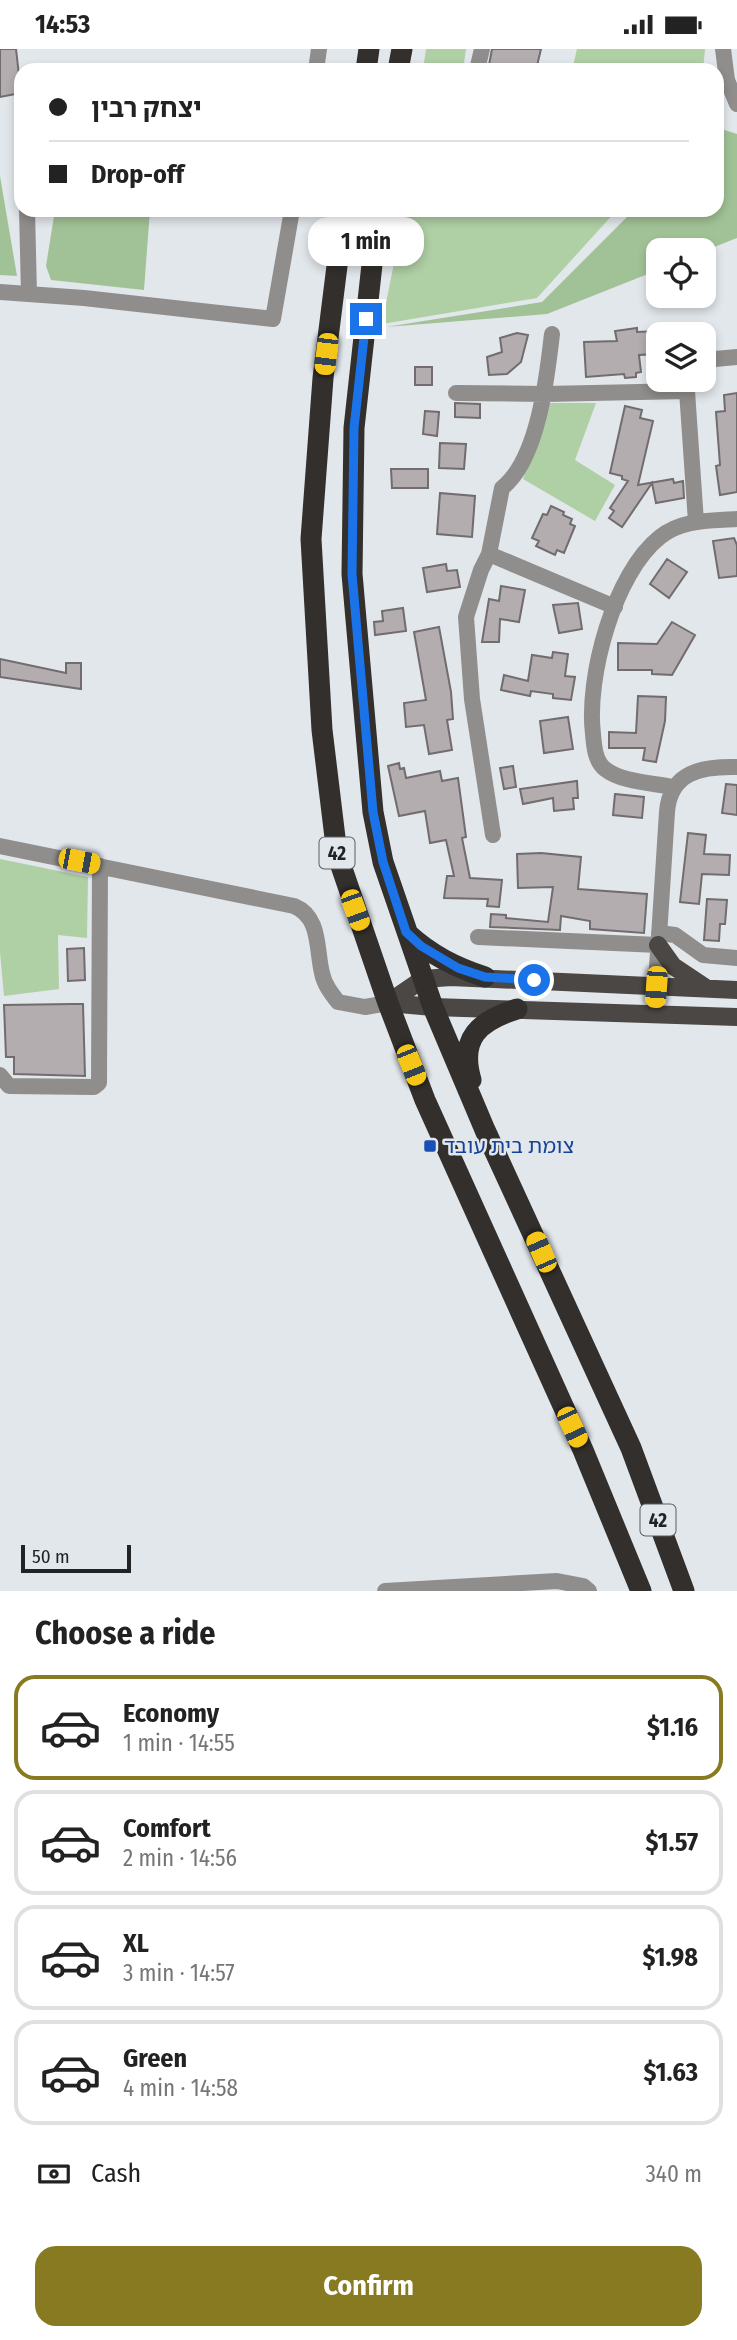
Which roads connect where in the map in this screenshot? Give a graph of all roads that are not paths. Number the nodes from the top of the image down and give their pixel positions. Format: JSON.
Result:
{"nodes":[{"id":1,"x":723,"y":49,"type":"edge"},
{"id":2,"x":737,"y":104,"type":"edge"},
{"id":3,"x":27,"y":217,"type":"edge"},
{"id":4,"x":291,"y":217,"type":"edge"},
{"id":5,"x":343,"y":217,"type":"edge"},
{"id":6,"x":377,"y":217,"type":"edge"},
{"id":7,"x":0,"y":292,"type":"edge"},
{"id":8,"x":29,"y":294,"type":"junction"},
{"id":9,"x":552,"y":334,"type":"dead end"},
{"id":10,"x":737,"y":357,"type":"edge"},
{"id":11,"x":716,"y":359,"type":"edge"},
{"id":12,"x":646,"y":388,"type":"edge"},
{"id":13,"x":686,"y":392,"type":"edge"},
{"id":14,"x":456,"y":393,"type":"dead end"},
{"id":15,"x":545,"y":394,"type":"junction"},
{"id":16,"x":737,"y":519,"type":"edge"},
{"id":17,"x":696,"y":521,"type":"junction"},
{"id":18,"x":489,"y":554,"type":"junction"},
{"id":19,"x":615,"y":607,"type":"junction"},
{"id":20,"x":737,"y":767,"type":"edge"},
{"id":21,"x":672,"y":787,"type":"junction"},
{"id":22,"x":493,"y":835,"type":"dead end"},
{"id":23,"x":0,"y":846,"type":"edge"},
{"id":24,"x":100,"y":866,"type":"junction"},
{"id":25,"x":406,"y":932,"type":"junction"},
{"id":26,"x":478,"y":937,"type":"dead end"},
{"id":27,"x":659,"y":939,"type":"junction"},
{"id":28,"x":737,"y":958,"type":"edge"},
{"id":29,"x":485,"y":977,"type":"junction"},
{"id":30,"x":423,"y":979,"type":"junction"},
{"id":31,"x":656,"y":987,"type":"junction"},
{"id":32,"x":709,"y":989,"type":"junction"},
{"id":33,"x":737,"y":990,"type":"edge"},
{"id":34,"x":388,"y":1003,"type":"junction"},
{"id":35,"x":433,"y":1007,"type":"junction"},
{"id":36,"x":517,"y":1009,"type":"junction"},
{"id":37,"x":654,"y":1014,"type":"junction"},
{"id":38,"x":737,"y":1017,"type":"edge"},
{"id":39,"x":0,"y":1075,"type":"edge"},
{"id":40,"x":485,"y":1130,"type":"junction"},
{"id":41,"x":470,"y":1589,"type":"edge"},
{"id":42,"x":384,"y":1591,"type":"edge"},
{"id":43,"x":589,"y":1591,"type":"edge"},
{"id":44,"x":641,"y":1591,"type":"edge"},
{"id":45,"x":684,"y":1591,"type":"edge"}],
"edges":[{"from":1,"to":2,"type":"street"},
{"from":3,"to":8,"type":"street"},
{"from":4,"to":8,"type":"street"},
{"from":5,"to":34,"type":"highway","number":"42"},
{"from":6,"to":25,"type":"highway","number":"42"},
{"from":7,"to":8,"type":"street"},
{"from":9,"to":15,"type":"street"},
{"from":10,"to":11,"type":"street"},
{"from":12,"to":15,"type":"street"},
{"from":13,"to":17,"type":"street"},
{"from":14,"to":15,"type":"street"},
{"from":15,"to":18,"type":"street"},
{"from":16,"to":17,"type":"street"},
{"from":17,"to":19,"type":"street"},
{"from":18,"to":19,"type":"street"},
{"from":18,"to":22,"type":"street"},
{"from":19,"to":21,"type":"street"},
{"from":20,"to":21,"type":"street"},
{"from":21,"to":27,"type":"street"},
{"from":23,"to":24,"type":"street"},
{"from":24,"to":34,"type":"street"},
{"from":24,"to":39,"type":"street"},
{"from":25,"to":29,"type":"highway"},
{"from":25,"to":30,"type":"highway","number":"42"},
{"from":26,"to":27,"type":"street"},
{"from":27,"to":28,"type":"street"},
{"from":27,"to":31,"type":"street"},
{"from":27,"to":32,"type":"main road"},
{"from":29,"to":30,"type":"main road"},
{"from":29,"to":31,"type":"main road"},
{"from":30,"to":34,"type":"main road"},
{"from":30,"to":35,"type":"highway","number":"42"},
{"from":31,"to":32,"type":"main road"},
{"from":31,"to":37,"type":"street"},
{"from":32,"to":33,"type":"main road"},
{"from":34,"to":35,"type":"main road"},
{"from":34,"to":44,"type":"highway","number":"42"},
{"from":35,"to":36,"type":"main road"},
{"from":35,"to":40,"type":"highway","number":"42"},
{"from":36,"to":37,"type":"main road"},
{"from":36,"to":40,"type":"highway"},
{"from":37,"to":38,"type":"main road"},
{"from":40,"to":45,"type":"highway","number":"42"},
{"from":41,"to":42,"type":"street"},
{"from":41,"to":43,"type":"street"}]}
